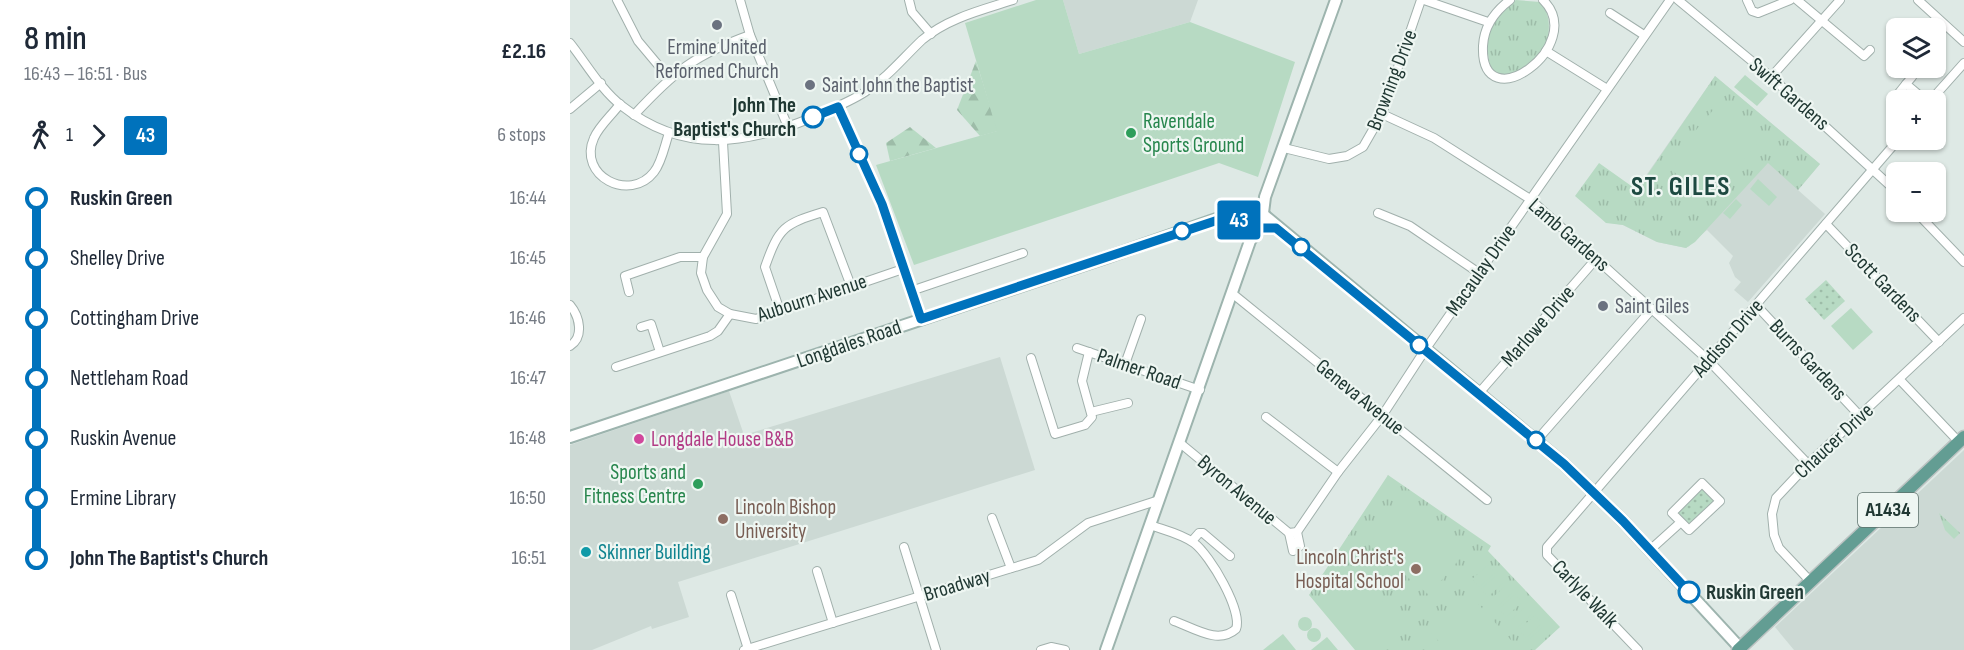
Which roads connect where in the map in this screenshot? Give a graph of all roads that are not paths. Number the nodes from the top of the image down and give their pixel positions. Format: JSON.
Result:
{"nodes":[{"id":1,"x":617,"y":0,"type":"edge"},
{"id":2,"x":740,"y":0,"type":"edge"},
{"id":3,"x":909,"y":0,"type":"edge"},
{"id":4,"x":1013,"y":0,"type":"edge"},
{"id":5,"x":1336,"y":0,"type":"edge"},
{"id":6,"x":1423,"y":0,"type":"edge"},
{"id":7,"x":1510,"y":0,"type":"edge"},
{"id":8,"x":1543,"y":0,"type":"edge"},
{"id":9,"x":1670,"y":0,"type":"edge"},
{"id":10,"x":1678,"y":0,"type":"edge"},
{"id":11,"x":1747,"y":0,"type":"edge"},
{"id":12,"x":1790,"y":0,"type":"edge"},
{"id":13,"x":1797,"y":0,"type":"edge"},
{"id":14,"x":1840,"y":0,"type":"edge"},
{"id":15,"x":1918,"y":0,"type":"edge"},
{"id":16,"x":989,"y":3,"type":"edge"},
{"id":17,"x":1610,"y":13,"type":"dead end"},
{"id":18,"x":1617,"y":18,"type":"junction"},
{"id":19,"x":1822,"y":21,"type":"junction"},
{"id":20,"x":1488,"y":22,"type":"junction"},
{"id":21,"x":1611,"y":27,"type":"dead end"},
{"id":22,"x":931,"y":34,"type":"junction"},
{"id":23,"x":750,"y":35,"type":"junction"},
{"id":24,"x":1644,"y":35,"type":"junction"},
{"id":25,"x":570,"y":42,"type":"edge"},
{"id":26,"x":1964,"y":42,"type":"edge"},
{"id":27,"x":1546,"y":51,"type":"junction"},
{"id":28,"x":1864,"y":57,"type":"dead end"},
{"id":29,"x":1964,"y":63,"type":"edge"},
{"id":30,"x":669,"y":78,"type":"junction"},
{"id":31,"x":1772,"y":78,"type":"junction"},
{"id":32,"x":1911,"y":78,"type":"edge"},
{"id":33,"x":601,"y":83,"type":"junction"},
{"id":34,"x":1906,"y":84,"type":"junction"},
{"id":35,"x":1606,"y":89,"type":"junction"},
{"id":36,"x":1902,"y":90,"type":"edge"},
{"id":37,"x":1913,"y":90,"type":"edge"},
{"id":38,"x":1940,"y":90,"type":"edge"},
{"id":39,"x":620,"y":104,"type":"junction"},
{"id":40,"x":838,"y":107,"type":"junction"},
{"id":41,"x":570,"y":109,"type":"edge"},
{"id":42,"x":1382,"y":114,"type":"junction"},
{"id":43,"x":634,"y":115,"type":"junction"},
{"id":44,"x":788,"y":128,"type":"junction"},
{"id":45,"x":669,"y":133,"type":"junction"},
{"id":46,"x":723,"y":142,"type":"junction"},
{"id":47,"x":1284,"y":148,"type":"junction"},
{"id":48,"x":1890,"y":150,"type":"edge"},
{"id":49,"x":1874,"y":169,"type":"junction"},
{"id":50,"x":1886,"y":181,"type":"edge"},
{"id":51,"x":1265,"y":197,"type":"junction"},
{"id":52,"x":1530,"y":199,"type":"junction"},
{"id":53,"x":1249,"y":209,"type":"junction"},
{"id":54,"x":1378,"y":213,"type":"dead end"},
{"id":55,"x":1230,"y":216,"type":"junction"},
{"id":56,"x":1261,"y":220,"type":"junction"},
{"id":57,"x":1926,"y":222,"type":"edge"},
{"id":58,"x":1246,"y":224,"type":"junction"},
{"id":59,"x":1826,"y":224,"type":"junction"},
{"id":60,"x":1250,"y":241,"type":"junction"},
{"id":61,"x":1023,"y":253,"type":"dead end"},
{"id":62,"x":703,"y":257,"type":"junction"},
{"id":63,"x":1596,"y":259,"type":"junction"},
{"id":64,"x":1964,"y":262,"type":"edge"},
{"id":65,"x":903,"y":269,"type":"junction"},
{"id":66,"x":1479,"y":273,"type":"junction"},
{"id":67,"x":851,"y":286,"type":"junction"},
{"id":68,"x":911,"y":291,"type":"junction"},
{"id":69,"x":629,"y":292,"type":"dead end"},
{"id":70,"x":1233,"y":294,"type":"junction"},
{"id":71,"x":570,"y":305,"type":"edge"},
{"id":72,"x":1756,"y":305,"type":"junction"},
{"id":73,"x":1652,"y":309,"type":"junction"},
{"id":74,"x":780,"y":311,"type":"junction"},
{"id":75,"x":730,"y":314,"type":"junction"},
{"id":76,"x":1964,"y":318,"type":"edge"},
{"id":77,"x":921,"y":319,"type":"junction"},
{"id":78,"x":1140,"y":319,"type":"dead end"},
{"id":79,"x":641,"y":327,"type":"dead end"},
{"id":80,"x":1939,"y":342,"type":"junction"},
{"id":81,"x":570,"y":346,"type":"edge"},
{"id":82,"x":1077,"y":348,"type":"dead end"},
{"id":83,"x":1425,"y":350,"type":"junction"},
{"id":84,"x":660,"y":352,"type":"junction"},
{"id":85,"x":1089,"y":352,"type":"junction"},
{"id":86,"x":1031,"y":358,"type":"dead end"},
{"id":87,"x":1708,"y":360,"type":"junction"},
{"id":88,"x":1125,"y":364,"type":"junction"},
{"id":89,"x":616,"y":367,"type":"dead end"},
{"id":90,"x":1900,"y":380,"type":"junction"},
{"id":91,"x":1200,"y":390,"type":"junction"},
{"id":92,"x":1479,"y":393,"type":"junction"},
{"id":93,"x":1128,"y":403,"type":"dead end"},
{"id":94,"x":1091,"y":412,"type":"junction"},
{"id":95,"x":1382,"y":416,"type":"junction"},
{"id":96,"x":1860,"y":416,"type":"junction"},
{"id":97,"x":1266,"y":417,"type":"dead end"},
{"id":98,"x":570,"y":437,"type":"edge"},
{"id":99,"x":1961,"y":440,"type":"edge"},
{"id":100,"x":1537,"y":441,"type":"junction"},
{"id":101,"x":1180,"y":443,"type":"junction"},
{"id":102,"x":1808,"y":464,"type":"junction"},
{"id":103,"x":1338,"y":472,"type":"junction"},
{"id":104,"x":1593,"y":492,"type":"junction"},
{"id":105,"x":1159,"y":500,"type":"junction"},
{"id":106,"x":1486,"y":500,"type":"dead end"},
{"id":107,"x":992,"y":518,"type":"dead end"},
{"id":108,"x":1681,"y":522,"type":"junction"},
{"id":109,"x":1150,"y":525,"type":"junction"},
{"id":110,"x":1293,"y":532,"type":"joint"},
{"id":111,"x":1556,"y":536,"type":"joint"},
{"id":112,"x":1192,"y":541,"type":"junction"},
{"id":113,"x":904,"y":547,"type":"dead end"},
{"id":114,"x":1650,"y":550,"type":"junction"},
{"id":115,"x":1230,"y":555,"type":"dead end"},
{"id":116,"x":1011,"y":568,"type":"junction"},
{"id":117,"x":817,"y":571,"type":"dead end"},
{"id":118,"x":1811,"y":582,"type":"junction"},
{"id":119,"x":731,"y":595,"type":"dead end"},
{"id":120,"x":920,"y":596,"type":"junction"},
{"id":121,"x":1180,"y":621,"type":"dead end"},
{"id":122,"x":833,"y":623,"type":"junction"},
{"id":123,"x":746,"y":649,"type":"edge"},
{"id":124,"x":1739,"y":649,"type":"edge"},
{"id":125,"x":936,"y":650,"type":"edge"},
{"id":126,"x":1041,"y":650,"type":"edge"},
{"id":127,"x":1065,"y":650,"type":"edge"},
{"id":128,"x":1106,"y":650,"type":"edge"},
{"id":129,"x":1638,"y":650,"type":"edge"}],
"edges":[{"from":1,"to":30,"type":"street"},
{"from":2,"to":23,"type":"street"},
{"from":3,"to":22,"type":"street"},
{"from":4,"to":16,"type":"street"},
{"from":5,"to":47,"type":"main road"},
{"from":6,"to":20,"type":"street"},
{"from":6,"to":42,"type":"street","name":"Browning Drive"},
{"from":7,"to":20,"type":"street"},
{"from":8,"to":27,"type":"street"},
{"from":9,"to":24,"type":"street","name":"Macaulay Drive"},
{"from":10,"to":31,"type":"street","name":"Swift Gardens"},
{"from":11,"to":12,"type":"street"},
{"from":13,"to":19,"type":"street"},
{"from":14,"to":19,"type":"street"},
{"from":15,"to":26,"type":"street"},
{"from":16,"to":22,"type":"street"},
{"from":17,"to":18,"type":"street"},
{"from":18,"to":21,"type":"street"},
{"from":18,"to":24,"type":"street"},
{"from":19,"to":28,"type":"street"},
{"from":19,"to":31,"type":"street"},
{"from":20,"to":27,"type":"street"},
{"from":22,"to":40,"type":"street"},
{"from":23,"to":30,"type":"street"},
{"from":23,"to":44,"type":"street"},
{"from":24,"to":35,"type":"street","name":"Macaulay Drive"},
{"from":25,"to":33,"type":"street"},
{"from":27,"to":35,"type":"street"},
{"from":29,"to":38,"type":"street"},
{"from":30,"to":43,"type":"street"},
{"from":31,"to":49,"type":"street","name":"Swift Gardens"},
{"from":32,"to":34,"type":"street"},
{"from":33,"to":39,"type":"street"},
{"from":33,"to":41,"type":"street"},
{"from":34,"to":36,"type":"street"},
{"from":34,"to":37,"type":"street"},
{"from":35,"to":52,"type":"street","name":"Macaulay Drive"},
{"from":39,"to":43,"type":"street"},
{"from":39,"to":45,"type":"street"},
{"from":40,"to":44,"type":"street"},
{"from":40,"to":65,"type":"street"},
{"from":42,"to":47,"type":"street","name":"Browning Drive"},
{"from":42,"to":52,"type":"street","name":"Lamb Gardens"},
{"from":43,"to":45,"type":"street"},
{"from":44,"to":46,"type":"street"},
{"from":45,"to":46,"type":"street"},
{"from":46,"to":62,"type":"street"},
{"from":47,"to":51,"type":"main road"},
{"from":48,"to":49,"type":"street","name":"Addison Drive"},
{"from":49,"to":50,"type":"street","name":"Swift Gardens"},
{"from":49,"to":59,"type":"street","name":"Addison Drive"},
{"from":51,"to":53,"type":"main road"},
{"from":51,"to":56,"type":"main road"},
{"from":52,"to":63,"type":"street","name":"Lamb Gardens"},
{"from":52,"to":66,"type":"street","name":"Macaulay Drive"},
{"from":53,"to":55,"type":"main road","name":"Longdales Road"},
{"from":53,"to":56,"type":"main road"},
{"from":53,"to":58,"type":"main road"},
{"from":54,"to":66,"type":"street"},
{"from":55,"to":58,"type":"main road"},
{"from":55,"to":77,"type":"main road","name":"Longdales Road"},
{"from":56,"to":58,"type":"main road"},
{"from":56,"to":60,"type":"main road"},
{"from":56,"to":83,"type":"main road"},
{"from":57,"to":64,"type":"street"},
{"from":58,"to":60,"type":"main road"},
{"from":59,"to":72,"type":"street","name":"Addison Drive"},
{"from":59,"to":80,"type":"street","name":"Scott Gardens"},
{"from":60,"to":70,"type":"main road"},
{"from":61,"to":68,"type":"street"},
{"from":62,"to":69,"type":"street"},
{"from":62,"to":75,"type":"street","name":"Aubourn Avenue"},
{"from":63,"to":73,"type":"street","name":"Lamb Gardens"},
{"from":63,"to":92,"type":"street","name":"Marlowe Drive"},
{"from":65,"to":67,"type":"street","name":"Aubourn Avenue"},
{"from":65,"to":68,"type":"street"},
{"from":66,"to":83,"type":"street","name":"Macaulay Drive"},
{"from":67,"to":74,"type":"street","name":"Aubourn Avenue"},
{"from":67,"to":74,"type":"street"},
{"from":68,"to":77,"type":"street"},
{"from":70,"to":91,"type":"main road"},
{"from":70,"to":95,"type":"street","name":"Geneva Avenue"},
{"from":71,"to":81,"type":"street"},
{"from":72,"to":87,"type":"street","name":"Addison Drive"},
{"from":72,"to":96,"type":"street","name":"Burns Gardens"},
{"from":73,"to":87,"type":"street","name":"Lamb Gardens"},
{"from":73,"to":100,"type":"street"},
{"from":74,"to":75,"type":"street","name":"Aubourn Avenue"},
{"from":75,"to":84,"type":"street"},
{"from":76,"to":80,"type":"street","name":"Chaucer Drive"},
{"from":77,"to":98,"type":"main road","name":"Longdales Road"},
{"from":78,"to":88,"type":"street"},
{"from":79,"to":84,"type":"street"},
{"from":80,"to":90,"type":"street","name":"Chaucer Drive"},
{"from":82,"to":85,"type":"street","name":"Palmer Road"},
{"from":83,"to":92,"type":"main road"},
{"from":83,"to":95,"type":"street","name":"Macaulay Drive"},
{"from":84,"to":89,"type":"street"},
{"from":85,"to":88,"type":"street","name":"Palmer Road"},
{"from":85,"to":94,"type":"street"},
{"from":86,"to":94,"type":"street"},
{"from":87,"to":102,"type":"street","name":"Lamb Gardens"},
{"from":87,"to":104,"type":"street","name":"Addison Drive"},
{"from":88,"to":91,"type":"street","name":"Palmer Road"},
{"from":90,"to":96,"type":"street","name":"Chaucer Drive"},
{"from":90,"to":99,"type":"street"},
{"from":91,"to":101,"type":"main road"},
{"from":92,"to":100,"type":"main road"},
{"from":93,"to":94,"type":"street"},
{"from":95,"to":103,"type":"street","name":"Macaulay Drive"},
{"from":95,"to":106,"type":"street","name":"Geneva Avenue"},
{"from":96,"to":102,"type":"street","name":"Chaucer Drive"},
{"from":97,"to":103,"type":"street"},
{"from":99,"to":118,"type":"main road","number":"A1434"},
{"from":100,"to":104,"type":"main road"},
{"from":101,"to":105,"type":"main road"},
{"from":101,"to":110,"type":"street","name":"Byron Avenue"},
{"from":102,"to":118,"type":"street","name":"Chaucer Drive"},
{"from":103,"to":110,"type":"street","name":"Macaulay Drive"},
{"from":104,"to":111,"type":"street","name":"Addison Drive"},
{"from":104,"to":114,"type":"main road"},
{"from":105,"to":109,"type":"main road"},
{"from":105,"to":116,"type":"street","name":"Broadway"},
{"from":107,"to":116,"type":"street"},
{"from":108,"to":108,"type":"street"},
{"from":108,"to":114,"type":"street"},
{"from":109,"to":112,"type":"street"},
{"from":109,"to":128,"type":"main road"},
{"from":111,"to":129,"type":"street","name":"Carlyle Walk"},
{"from":112,"to":115,"type":"street"},
{"from":112,"to":121,"type":"street"},
{"from":113,"to":120,"type":"street"},
{"from":114,"to":124,"type":"main road"},
{"from":116,"to":120,"type":"street","name":"Broadway"},
{"from":117,"to":122,"type":"street"},
{"from":118,"to":124,"type":"main road","number":"A1434"},
{"from":119,"to":123,"type":"street"},
{"from":120,"to":122,"type":"street","name":"Broadway"},
{"from":120,"to":125,"type":"street"},
{"from":122,"to":123,"type":"street","name":"Broadway"},
{"from":126,"to":127,"type":"street"}]}
